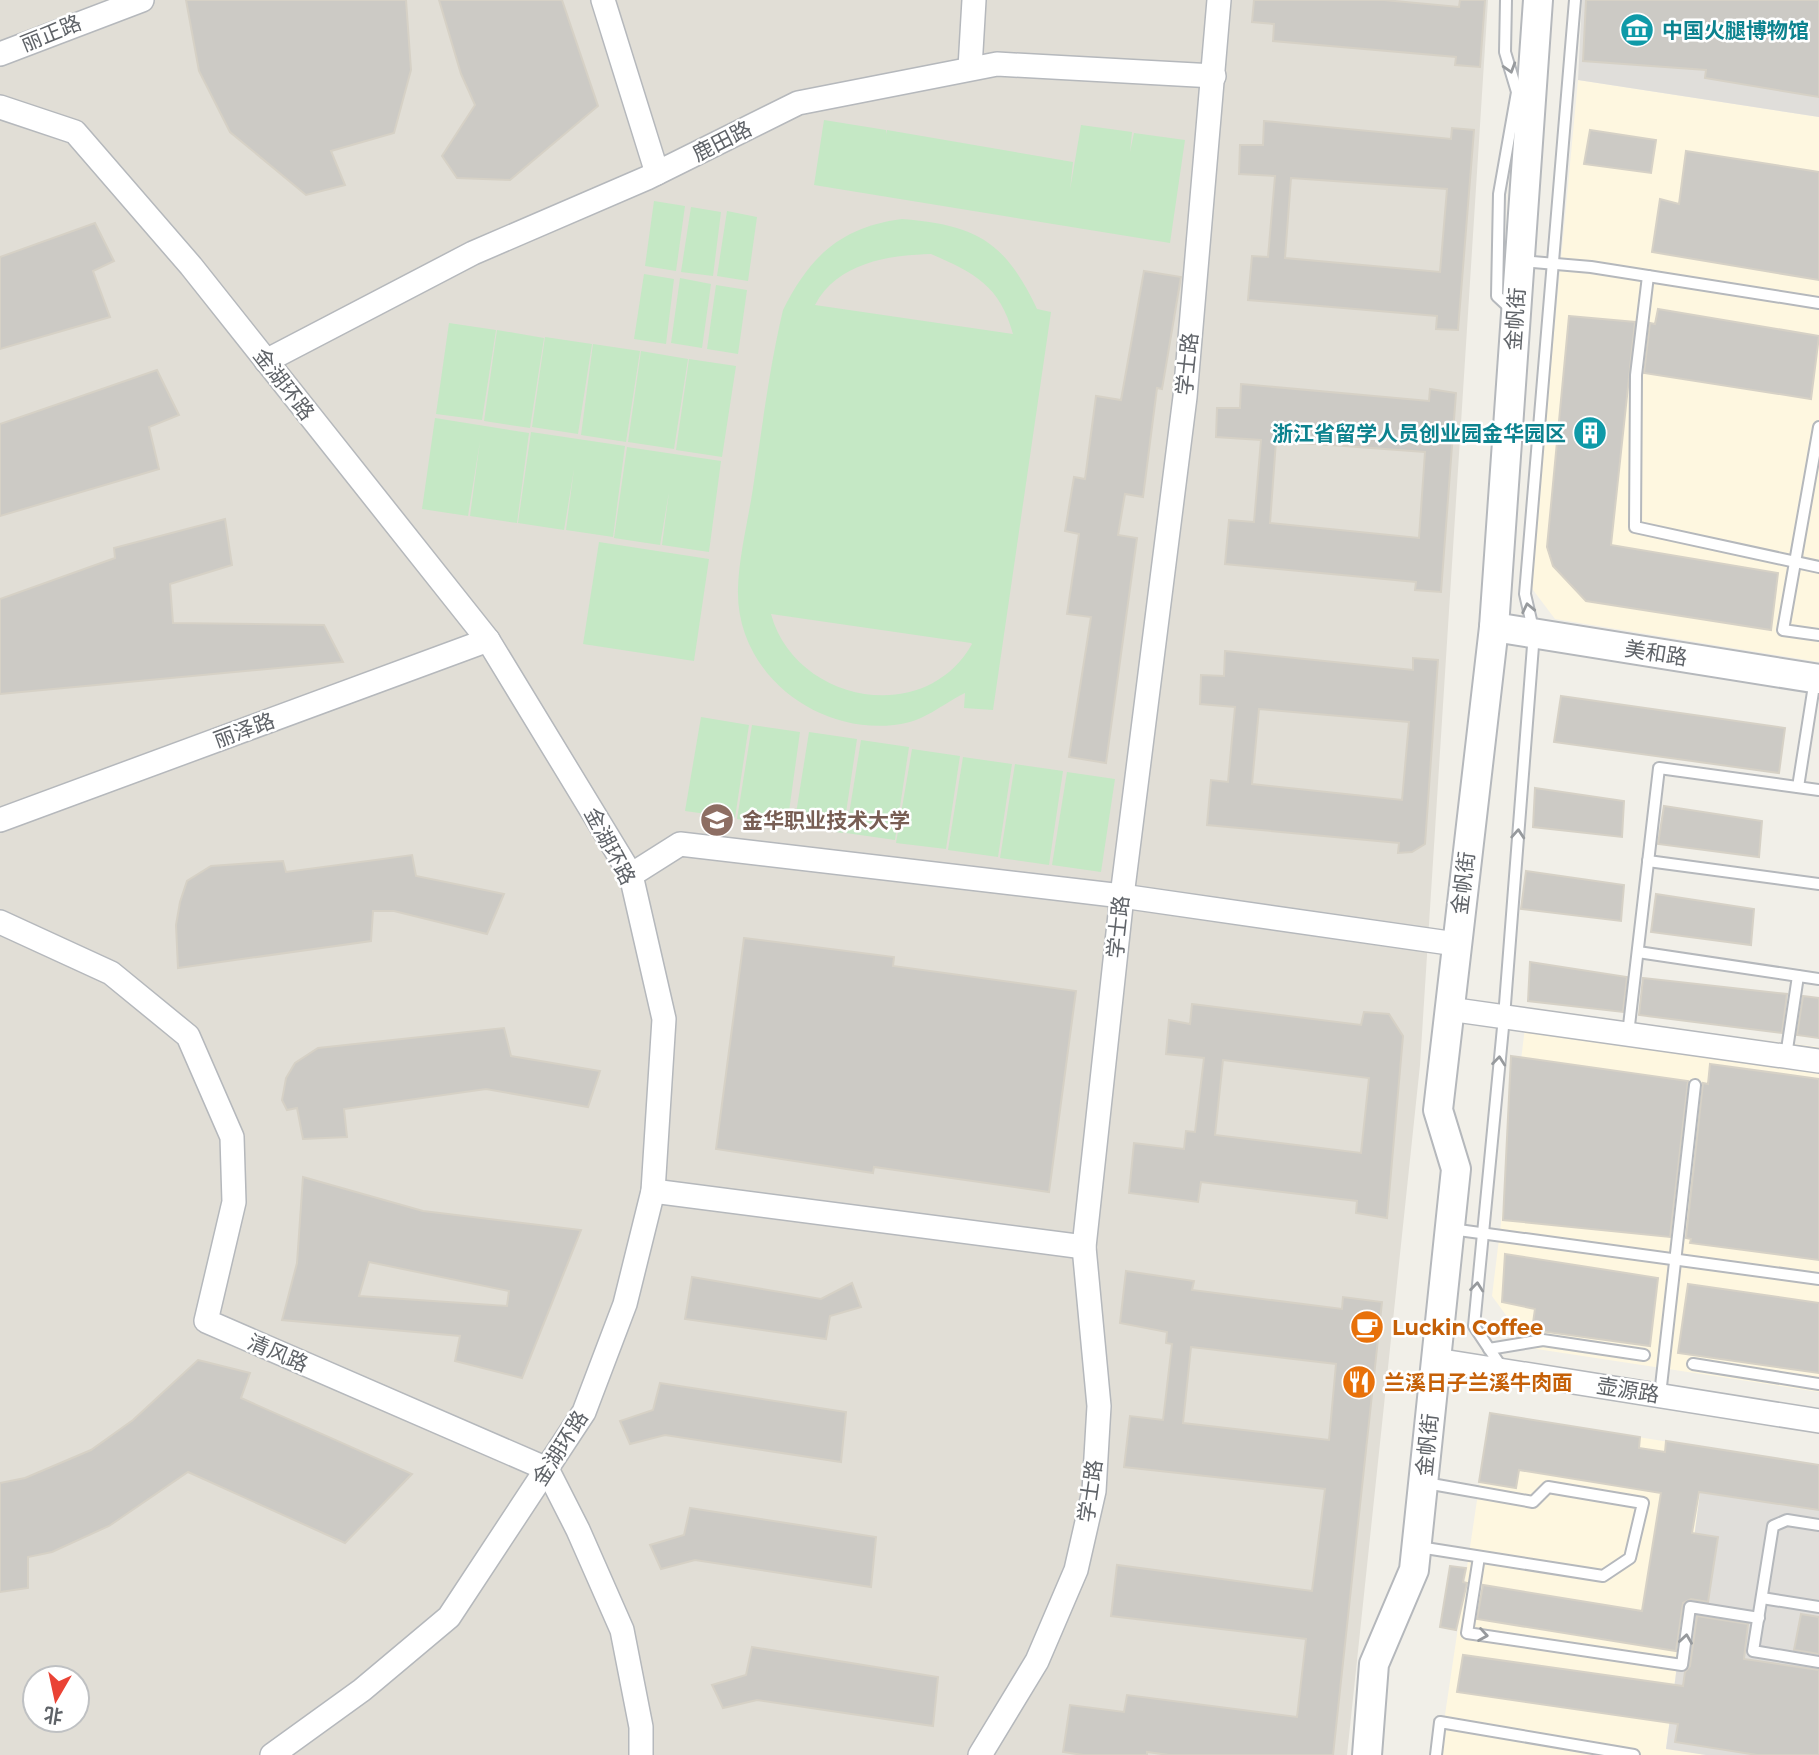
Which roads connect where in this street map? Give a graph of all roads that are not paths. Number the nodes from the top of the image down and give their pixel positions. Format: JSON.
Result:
{"nodes":[{"id":1,"x":142,"y":0,"type":"edge"},
{"id":2,"x":603,"y":0,"type":"edge"},
{"id":3,"x":974,"y":0,"type":"edge"},
{"id":4,"x":1219,"y":0,"type":"edge"},
{"id":5,"x":1506,"y":0,"type":"edge"},
{"id":6,"x":1538,"y":0,"type":"edge"},
{"id":7,"x":1575,"y":0,"type":"edge"},
{"id":8,"x":0,"y":54,"type":"edge"},
{"id":9,"x":970,"y":68,"type":"junction"},
{"id":10,"x":1214,"y":76,"type":"junction"},
{"id":11,"x":0,"y":107,"type":"edge"},
{"id":12,"x":657,"y":173,"type":"junction"},
{"id":13,"x":1520,"y":261,"type":"junction"},
{"id":14,"x":1552,"y":264,"type":"junction"},
{"id":15,"x":1648,"y":276,"type":"junction"},
{"id":16,"x":1819,"y":303,"type":"edge"},
{"id":17,"x":1516,"y":314,"type":"junction"},
{"id":18,"x":266,"y":361,"type":"junction"},
{"id":19,"x":1819,"y":427,"type":"edge"},
{"id":20,"x":1795,"y":562,"type":"junction"},
{"id":21,"x":1819,"y":567,"type":"edge"},
{"id":22,"x":1494,"y":627,"type":"junction"},
{"id":23,"x":1534,"y":633,"type":"junction"},
{"id":24,"x":1819,"y":635,"type":"edge"},
{"id":25,"x":488,"y":640,"type":"junction"},
{"id":26,"x":1817,"y":678,"type":"edge"},
{"id":27,"x":1798,"y":787,"type":"junction"},
{"id":28,"x":1819,"y":790,"type":"edge"},
{"id":29,"x":0,"y":820,"type":"edge"},
{"id":30,"x":1648,"y":861,"type":"junction"},
{"id":31,"x":631,"y":875,"type":"junction"},
{"id":32,"x":1819,"y":884,"type":"edge"},
{"id":33,"x":1122,"y":896,"type":"junction"},
{"id":34,"x":0,"y":922,"type":"edge"},
{"id":35,"x":1455,"y":944,"type":"junction"},
{"id":36,"x":1638,"y":952,"type":"junction"},
{"id":37,"x":1798,"y":976,"type":"junction"},
{"id":38,"x":1819,"y":979,"type":"edge"},
{"id":39,"x":1449,"y":1009,"type":"junction"},
{"id":40,"x":1504,"y":1017,"type":"junction"},
{"id":41,"x":1628,"y":1034,"type":"junction"},
{"id":42,"x":1786,"y":1056,"type":"junction"},
{"id":43,"x":1819,"y":1061,"type":"edge"},
{"id":44,"x":1695,"y":1085,"type":"dead end"},
{"id":45,"x":653,"y":1191,"type":"junction"},
{"id":46,"x":1450,"y":1228,"type":"junction"},
{"id":47,"x":1483,"y":1233,"type":"junction"},
{"id":48,"x":1084,"y":1247,"type":"junction"},
{"id":49,"x":1675,"y":1259,"type":"junction"},
{"id":50,"x":1819,"y":1279,"type":"edge"},
{"id":51,"x":1489,"y":1349,"type":"junction"},
{"id":52,"x":1644,"y":1355,"type":"dead end"},
{"id":53,"x":1436,"y":1360,"type":"junction"},
{"id":54,"x":1693,"y":1364,"type":"dead end"},
{"id":55,"x":1503,"y":1371,"type":"junction"},
{"id":56,"x":1819,"y":1384,"type":"edge"},
{"id":57,"x":1660,"y":1395,"type":"junction"},
{"id":58,"x":1819,"y":1421,"type":"edge"},
{"id":59,"x":547,"y":1469,"type":"junction"},
{"id":60,"x":1423,"y":1482,"type":"junction"},
{"id":61,"x":1819,"y":1525,"type":"edge"},
{"id":62,"x":1416,"y":1547,"type":"junction"},
{"id":63,"x":1479,"y":1556,"type":"junction"},
{"id":64,"x":1762,"y":1598,"type":"junction"},
{"id":65,"x":1819,"y":1607,"type":"edge"},
{"id":66,"x":1759,"y":1618,"type":"junction"},
{"id":67,"x":1819,"y":1662,"type":"edge"},
{"id":68,"x":1587,"y":1751,"type":"edge"},
{"id":69,"x":272,"y":1755,"type":"edge"},
{"id":70,"x":641,"y":1755,"type":"edge"},
{"id":71,"x":980,"y":1755,"type":"edge"},
{"id":72,"x":1367,"y":1755,"type":"edge"},
{"id":73,"x":1436,"y":1755,"type":"edge"},
{"id":74,"x":1634,"y":1755,"type":"edge"}],
"edges":[{"from":1,"to":8,"type":"street","name":"丽正路"},
{"from":2,"to":12,"type":"street"},
{"from":3,"to":9,"type":"street"},
{"from":4,"to":10,"type":"street"},
{"from":5,"to":17,"type":"lane","one_way":true},
{"from":6,"to":13,"type":"street","name":"金帆街"},
{"from":7,"to":14,"type":"lane"},
{"from":9,"to":10,"type":"street","name":"鹿田路"},
{"from":9,"to":12,"type":"street","name":"鹿田路"},
{"from":10,"to":33,"type":"street","name":"学士路"},
{"from":11,"to":18,"type":"street","name":"金湖环路"},
{"from":12,"to":18,"type":"street","name":"鹿田路"},
{"from":13,"to":14,"type":"lane"},
{"from":13,"to":17,"type":"street","name":"金帆街"},
{"from":14,"to":15,"type":"lane"},
{"from":23,"to":14,"type":"lane","one_way":true},
{"from":15,"to":16,"type":"lane"},
{"from":15,"to":20,"type":"lane"},
{"from":17,"to":22,"type":"street","name":"金帆街"},
{"from":18,"to":25,"type":"street","name":"金湖环路"},
{"from":19,"to":20,"type":"lane"},
{"from":20,"to":21,"type":"lane"},
{"from":20,"to":24,"type":"lane"},
{"from":22,"to":23,"type":"street","name":"美和路"},
{"from":22,"to":35,"type":"street","name":"金帆街"},
{"from":23,"to":26,"type":"street","name":"美和路"},
{"from":40,"to":23,"type":"lane","one_way":true},
{"from":25,"to":29,"type":"street","name":"丽泽路"},
{"from":25,"to":31,"type":"street","name":"金湖环路"},
{"from":26,"to":27,"type":"lane"},
{"from":27,"to":28,"type":"lane"},
{"from":27,"to":30,"type":"lane"},
{"from":30,"to":32,"type":"lane"},
{"from":30,"to":36,"type":"lane"},
{"from":31,"to":33,"type":"street"},
{"from":31,"to":45,"type":"street","name":"金湖环路"},
{"from":33,"to":35,"type":"street"},
{"from":33,"to":48,"type":"street","name":"学士路"},
{"from":34,"to":59,"type":"street","name":"清风路"},
{"from":35,"to":39,"type":"street","name":"金帆街"},
{"from":36,"to":37,"type":"lane"},
{"from":36,"to":41,"type":"lane"},
{"from":37,"to":38,"type":"lane"},
{"from":37,"to":42,"type":"lane"},
{"from":39,"to":40,"type":"street"},
{"from":39,"to":46,"type":"street","name":"金帆街"},
{"from":40,"to":41,"type":"street"},
{"from":47,"to":40,"type":"lane","one_way":true},
{"from":41,"to":42,"type":"street"},
{"from":42,"to":43,"type":"street"},
{"from":44,"to":49,"type":"lane"},
{"from":45,"to":48,"type":"street"},
{"from":45,"to":59,"type":"street","name":"金湖环路"},
{"from":46,"to":47,"type":"lane"},
{"from":46,"to":53,"type":"street","name":"金帆街"},
{"from":47,"to":49,"type":"lane"},
{"from":51,"to":47,"type":"lane","one_way":true},
{"from":48,"to":71,"type":"street","name":"学士路"},
{"from":49,"to":50,"type":"lane"},
{"from":49,"to":57,"type":"lane"},
{"from":51,"to":52,"type":"lane"},
{"from":51,"to":55,"type":"lane"},
{"from":53,"to":55,"type":"street","name":"壶源路"},
{"from":53,"to":60,"type":"street","name":"金帆街"},
{"from":54,"to":56,"type":"lane"},
{"from":55,"to":57,"type":"street","name":"壶源路"},
{"from":57,"to":58,"type":"street","name":"壶源路"},
{"from":59,"to":69,"type":"street","name":"金湖环路"},
{"from":59,"to":70,"type":"street"},
{"from":60,"to":62,"type":"street","name":"金帆街"},
{"from":60,"to":63,"type":"lane"},
{"from":61,"to":64,"type":"lane"},
{"from":62,"to":63,"type":"lane"},
{"from":62,"to":72,"type":"street","name":"金帆街"},
{"from":63,"to":66,"type":"lane","one_way":true},
{"from":64,"to":65,"type":"lane"},
{"from":64,"to":66,"type":"lane"},
{"from":66,"to":67,"type":"lane"},
{"from":68,"to":73,"type":"lane"},
{"from":68,"to":74,"type":"lane"}]}
